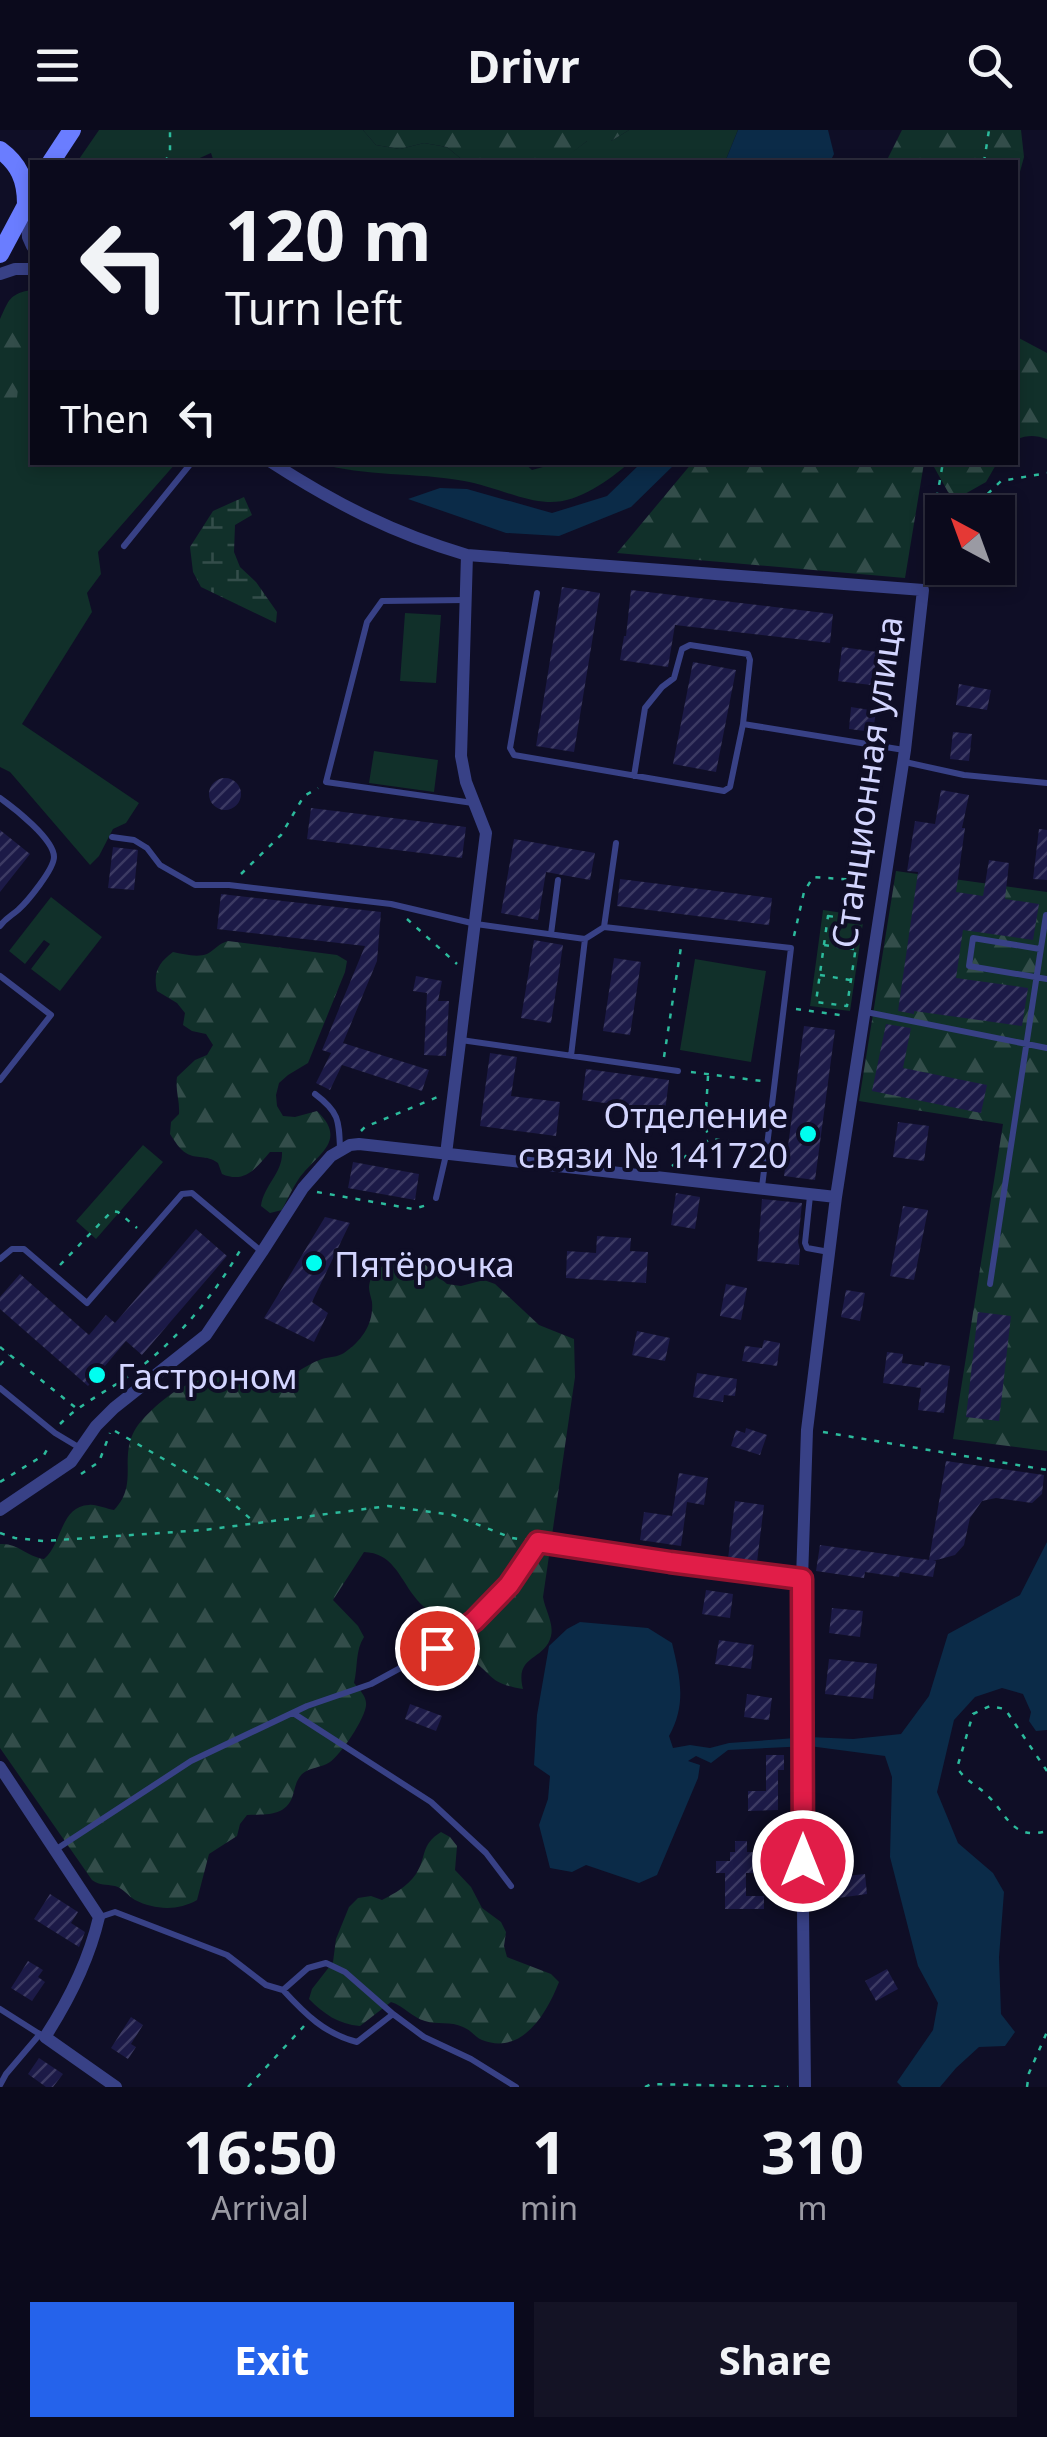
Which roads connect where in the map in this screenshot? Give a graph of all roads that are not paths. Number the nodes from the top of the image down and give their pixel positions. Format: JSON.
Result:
{"nodes":[{"id":1,"x":72,"y":130,"type":"edge"},
{"id":2,"x":0,"y":150,"type":"edge"},
{"id":3,"x":52,"y":160,"type":"edge"},
{"id":4,"x":29,"y":199,"type":"edge"},
{"id":5,"x":30,"y":242,"type":"edge"},
{"id":6,"x":4,"y":246,"type":"edge"},
{"id":7,"x":30,"y":269,"type":"edge"},
{"id":8,"x":0,"y":274,"type":"edge"},
{"id":9,"x":190,"y":465,"type":"edge"},
{"id":10,"x":276,"y":465,"type":"edge"},
{"id":11,"x":124,"y":546,"type":"dead end"},
{"id":12,"x":467,"y":555,"type":"junction"},
{"id":13,"x":537,"y":593,"type":"dead end"},
{"id":14,"x":467,"y":600,"type":"junction"},
{"id":15,"x":743,"y":724,"type":"junction"},
{"id":16,"x":904,"y":756,"type":"junction"},
{"id":17,"x":634,"y":776,"type":"junction"},
{"id":18,"x":1047,"y":783,"type":"edge"},
{"id":19,"x":0,"y":798,"type":"edge"},
{"id":20,"x":474,"y":804,"type":"junction"},
{"id":21,"x":112,"y":837,"type":"dead end"},
{"id":22,"x":616,"y":843,"type":"dead end"},
{"id":23,"x":558,"y":880,"type":"dead end"},
{"id":24,"x":1046,"y":914,"type":"edge"},
{"id":25,"x":3,"y":916,"type":"edge"},
{"id":26,"x":476,"y":924,"type":"junction"},
{"id":27,"x":0,"y":926,"type":"edge"},
{"id":28,"x":604,"y":927,"type":"junction"},
{"id":29,"x":552,"y":934,"type":"junction"},
{"id":30,"x":585,"y":939,"type":"junction"},
{"id":31,"x":1040,"y":949,"type":"junction"},
{"id":32,"x":0,"y":976,"type":"edge"},
{"id":33,"x":1036,"y":978,"type":"junction"},
{"id":34,"x":1047,"y":979,"type":"edge"},
{"id":35,"x":864,"y":1015,"type":"junction"},
{"id":36,"x":461,"y":1040,"type":"junction"},
{"id":37,"x":1026,"y":1044,"type":"junction"},
{"id":38,"x":1047,"y":1048,"type":"edge"},
{"id":39,"x":571,"y":1056,"type":"junction"},
{"id":40,"x":678,"y":1071,"type":"road end"},
{"id":41,"x":0,"y":1080,"type":"edge"},
{"id":42,"x":315,"y":1094,"type":"dead end"},
{"id":43,"x":340,"y":1150,"type":"junction"},
{"id":44,"x":446,"y":1154,"type":"junction"},
{"id":45,"x":762,"y":1188,"type":"junction"},
{"id":46,"x":810,"y":1194,"type":"junction"},
{"id":47,"x":836,"y":1197,"type":"junction"},
{"id":48,"x":436,"y":1198,"type":"road end"},
{"id":49,"x":262,"y":1252,"type":"junction"},
{"id":50,"x":829,"y":1252,"type":"junction"},
{"id":51,"x":1,"y":1254,"type":"edge"},
{"id":52,"x":990,"y":1284,"type":"dead end"},
{"id":53,"x":0,"y":1388,"type":"edge"},
{"id":54,"x":81,"y":1448,"type":"junction"},
{"id":55,"x":0,"y":1510,"type":"edge"},
{"id":56,"x":802,"y":1579,"type":"junction"},
{"id":57,"x":293,"y":1712,"type":"junction"},
{"id":58,"x":0,"y":1767,"type":"edge"},
{"id":59,"x":55,"y":1850,"type":"junction"},
{"id":60,"x":511,"y":1886,"type":"dead end"},
{"id":61,"x":99,"y":1917,"type":"junction"},
{"id":62,"x":283,"y":1990,"type":"junction"},
{"id":63,"x":0,"y":2009,"type":"edge"},
{"id":64,"x":393,"y":2014,"type":"junction"},
{"id":65,"x":42,"y":2035,"type":"junction"},
{"id":66,"x":0,"y":2085,"type":"edge"},
{"id":67,"x":116,"y":2087,"type":"edge"},
{"id":68,"x":516,"y":2087,"type":"edge"},
{"id":69,"x":805,"y":2087,"type":"edge"}],
"edges":[{"from":1,"to":3,"type":"street"},
{"from":2,"to":4,"type":"street"},
{"from":4,"to":5,"type":"street"},
{"from":4,"to":6,"type":"street"},
{"from":5,"to":6,"type":"street"},
{"from":7,"to":8,"type":"street"},
{"from":9,"to":11,"type":"lane"},
{"from":10,"to":12,"type":"street","name":"Станционная улица"},
{"from":12,"to":14,"type":"street"},
{"from":12,"to":16,"type":"street","name":"Станционная улица"},
{"from":13,"to":17,"type":"lane"},
{"from":14,"to":20,"type":"street"},
{"from":14,"to":20,"type":"lane"},
{"from":15,"to":16,"type":"lane"},
{"from":15,"to":17,"type":"lane"},
{"from":15,"to":17,"type":"lane"},
{"from":16,"to":18,"type":"lane"},
{"from":16,"to":35,"type":"street","name":"Станционная улица"},
{"from":19,"to":25,"type":"lane"},
{"from":20,"to":26,"type":"street"},
{"from":21,"to":26,"type":"lane"},
{"from":22,"to":28,"type":"lane"},
{"from":23,"to":29,"type":"lane"},
{"from":24,"to":31,"type":"lane"},
{"from":25,"to":27,"type":"lane"},
{"from":26,"to":29,"type":"lane"},
{"from":26,"to":36,"type":"street"},
{"from":28,"to":30,"type":"lane"},
{"from":28,"to":45,"type":"lane"},
{"from":29,"to":30,"type":"lane"},
{"from":30,"to":39,"type":"lane"},
{"from":31,"to":33,"type":"lane"},
{"from":31,"to":33,"type":"lane"},
{"from":32,"to":41,"type":"lane"},
{"from":33,"to":34,"type":"lane"},
{"from":33,"to":37,"type":"lane"},
{"from":35,"to":37,"type":"lane"},
{"from":35,"to":47,"type":"street","name":"Станционная улица"},
{"from":36,"to":39,"type":"lane"},
{"from":36,"to":44,"type":"street"},
{"from":37,"to":38,"type":"lane"},
{"from":37,"to":52,"type":"lane"},
{"from":39,"to":40,"type":"lane"},
{"from":42,"to":43,"type":"lane"},
{"from":43,"to":44,"type":"street"},
{"from":43,"to":49,"type":"street"},
{"from":44,"to":45,"type":"street"},
{"from":44,"to":48,"type":"lane"},
{"from":45,"to":46,"type":"street"},
{"from":46,"to":47,"type":"street"},
{"from":46,"to":50,"type":"lane"},
{"from":47,"to":50,"type":"street","name":"Станционная улица"},
{"from":49,"to":51,"type":"lane"},
{"from":49,"to":54,"type":"street"},
{"from":50,"to":56,"type":"street","name":"Станционная улица"},
{"from":53,"to":54,"type":"lane"},
{"from":54,"to":55,"type":"street"},
{"from":56,"to":57,"type":"lane"},
{"from":56,"to":69,"type":"street","name":"Станционная улица"},
{"from":57,"to":59,"type":"lane"},
{"from":57,"to":60,"type":"lane"},
{"from":58,"to":59,"type":"street"},
{"from":59,"to":61,"type":"street"},
{"from":61,"to":62,"type":"lane"},
{"from":61,"to":65,"type":"street"},
{"from":62,"to":64,"type":"lane"},
{"from":62,"to":64,"type":"lane"},
{"from":63,"to":65,"type":"lane"},
{"from":64,"to":68,"type":"lane"},
{"from":65,"to":66,"type":"lane"},
{"from":65,"to":67,"type":"street"}]}
